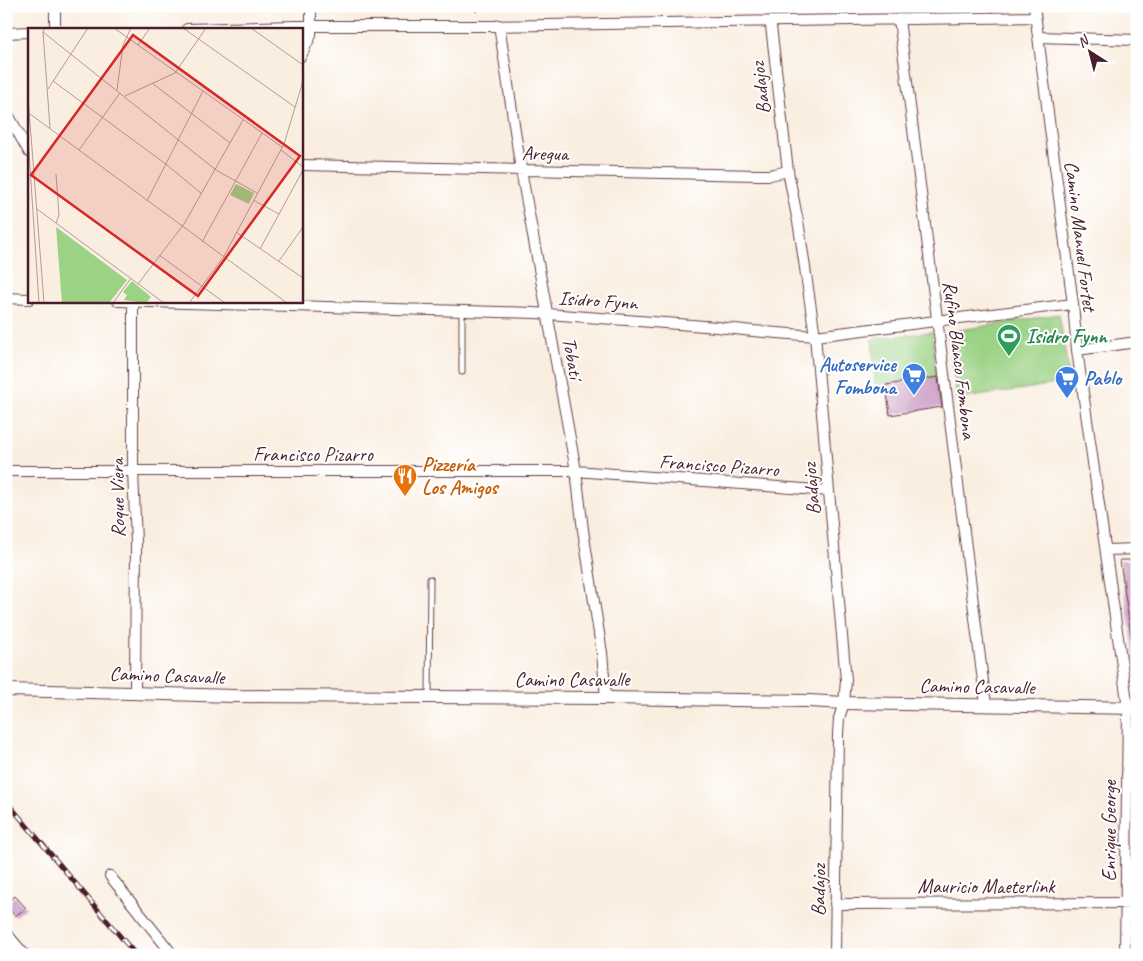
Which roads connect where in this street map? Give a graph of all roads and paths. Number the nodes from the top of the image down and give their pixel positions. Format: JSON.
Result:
{"nodes":[{"id":1,"x":55,"y":6,"type":"edge"},
{"id":2,"x":311,"y":6,"type":"edge"},
{"id":3,"x":1034,"y":6,"type":"edge"},
{"id":4,"x":1035,"y":17,"type":"junction"},
{"id":5,"x":900,"y":19,"type":"junction"},
{"id":6,"x":772,"y":22,"type":"junction"},
{"id":7,"x":499,"y":25,"type":"junction"},
{"id":8,"x":311,"y":27,"type":"junction"},
{"id":9,"x":55,"y":28,"type":"edge"},
{"id":10,"x":249,"y":28,"type":"edge"},
{"id":11,"x":28,"y":32,"type":"edge"},
{"id":12,"x":6,"y":33,"type":"edge"},
{"id":13,"x":1038,"y":37,"type":"junction"},
{"id":14,"x":1137,"y":40,"type":"edge"},
{"id":15,"x":302,"y":54,"type":"edge"},
{"id":16,"x":6,"y":111,"type":"edge"},
{"id":17,"x":28,"y":150,"type":"edge"},
{"id":18,"x":302,"y":165,"type":"edge"},
{"id":19,"x":521,"y":170,"type":"junction"},
{"id":20,"x":788,"y":171,"type":"junction"},
{"id":21,"x":6,"y":298,"type":"edge"},
{"id":22,"x":28,"y":298,"type":"edge"},
{"id":23,"x":133,"y":302,"type":"edge"},
{"id":24,"x":162,"y":302,"type":"edge"},
{"id":25,"x":1073,"y":304,"type":"junction"},
{"id":26,"x":462,"y":311,"type":"junction"},
{"id":27,"x":548,"y":314,"type":"junction"},
{"id":28,"x":937,"y":322,"type":"junction"},
{"id":29,"x":815,"y":336,"type":"junction"},
{"id":30,"x":1137,"y":342,"type":"edge"},
{"id":31,"x":1077,"y":350,"type":"junction"},
{"id":32,"x":462,"y":372,"type":"dead end"},
{"id":33,"x":6,"y":471,"type":"edge"},
{"id":34,"x":133,"y":471,"type":"junction"},
{"id":35,"x":576,"y":471,"type":"junction"},
{"id":36,"x":828,"y":491,"type":"junction"},
{"id":37,"x":1106,"y":550,"type":"junction"},
{"id":38,"x":1137,"y":550,"type":"edge"},
{"id":39,"x":430,"y":579,"type":"dead end"},
{"id":40,"x":6,"y":690,"type":"edge"},
{"id":41,"x":135,"y":693,"type":"junction"},
{"id":42,"x":430,"y":697,"type":"junction"},
{"id":43,"x":606,"y":698,"type":"junction"},
{"id":44,"x":844,"y":703,"type":"junction"},
{"id":45,"x":986,"y":705,"type":"junction"},
{"id":46,"x":1132,"y":708,"type":"edge"},
{"id":47,"x":110,"y":876,"type":"dead end"},
{"id":48,"x":1131,"y":903,"type":"edge"},
{"id":49,"x":835,"y":904,"type":"junction"},
{"id":50,"x":6,"y":936,"type":"edge"},
{"id":51,"x":22,"y":955,"type":"edge"},
{"id":52,"x":173,"y":955,"type":"edge"},
{"id":53,"x":835,"y":955,"type":"edge"},
{"id":54,"x":1125,"y":955,"type":"edge"}],
"edges":[{"from":1,"to":9,"type":"street"},
{"from":2,"to":8,"type":"street"},
{"from":3,"to":4,"type":"street","name":"Camino Manuel Fortet"},
{"from":4,"to":5,"type":"street"},
{"from":4,"to":13,"type":"street","name":"Camino Manuel Fortet"},
{"from":5,"to":6,"type":"street"},
{"from":5,"to":28,"type":"street","name":"Rufino Blanco Fombona"},
{"from":6,"to":7,"type":"street"},
{"from":6,"to":20,"type":"street","name":"Badajoz"},
{"from":7,"to":8,"type":"street"},
{"from":7,"to":19,"type":"street","name":"Tobatí"},
{"from":8,"to":10,"type":"street"},
{"from":8,"to":15,"type":"street"},
{"from":11,"to":12,"type":"street"},
{"from":13,"to":14,"type":"street"},
{"from":13,"to":25,"type":"street","name":"Camino Manuel Fortet"},
{"from":16,"to":17,"type":"street"},
{"from":18,"to":19,"type":"street","name":"Aregua"},
{"from":19,"to":20,"type":"street","name":"Aregua"},
{"from":19,"to":27,"type":"street","name":"Tobatí"},
{"from":20,"to":29,"type":"street","name":"Badajoz"},
{"from":21,"to":22,"type":"street"},
{"from":23,"to":24,"type":"street","name":"Isidro Fynn"},
{"from":23,"to":34,"type":"street","name":"Roque Viera"},
{"from":24,"to":26,"type":"street","name":"Isidro Fynn"},
{"from":25,"to":28,"type":"street","name":"Isidro Fynn"},
{"from":25,"to":31,"type":"street","name":"Camino Manuel Fortet"},
{"from":26,"to":27,"type":"street","name":"Isidro Fynn"},
{"from":26,"to":32,"type":"lane"},
{"from":27,"to":29,"type":"street","name":"Isidro Fynn"},
{"from":27,"to":35,"type":"street","name":"Tobatí"},
{"from":28,"to":29,"type":"street","name":"Isidro Fynn"},
{"from":28,"to":45,"type":"street","name":"Rufino Blanco Fombona"},
{"from":29,"to":36,"type":"street","name":"Badajoz"},
{"from":30,"to":31,"type":"street"},
{"from":31,"to":37,"type":"street","name":"Camino Manuel Fortet"},
{"from":33,"to":34,"type":"street","name":"Francisco Pizarro"},
{"from":34,"to":35,"type":"street","name":"Francisco Pizarro"},
{"from":34,"to":41,"type":"street","name":"Roque Viera"},
{"from":35,"to":36,"type":"street","name":"Francisco Pizarro"},
{"from":35,"to":43,"type":"street","name":"Tobatí"},
{"from":36,"to":44,"type":"street","name":"Badajoz"},
{"from":37,"to":38,"type":"street"},
{"from":37,"to":46,"type":"street","name":"Camino Manuel Fortet"},
{"from":39,"to":42,"type":"lane"},
{"from":40,"to":41,"type":"street","name":"Camino Casavalle"},
{"from":41,"to":42,"type":"street","name":"Camino Casavalle"},
{"from":42,"to":43,"type":"street","name":"Camino Casavalle"},
{"from":43,"to":44,"type":"street","name":"Camino Casavalle"},
{"from":44,"to":45,"type":"street","name":"Camino Casavalle"},
{"from":44,"to":49,"type":"street","name":"Badajoz"},
{"from":45,"to":46,"type":"street","name":"Camino Casavalle"},
{"from":46,"to":48,"type":"street","name":"Enrique George"},
{"from":47,"to":52,"type":"street"},
{"from":48,"to":49,"type":"street","name":"Mauricio Maeterlink"},
{"from":48,"to":54,"type":"street","name":"Enrique George"},
{"from":49,"to":53,"type":"street","name":"Badajoz"},
{"from":50,"to":51,"type":"main road"}]}
